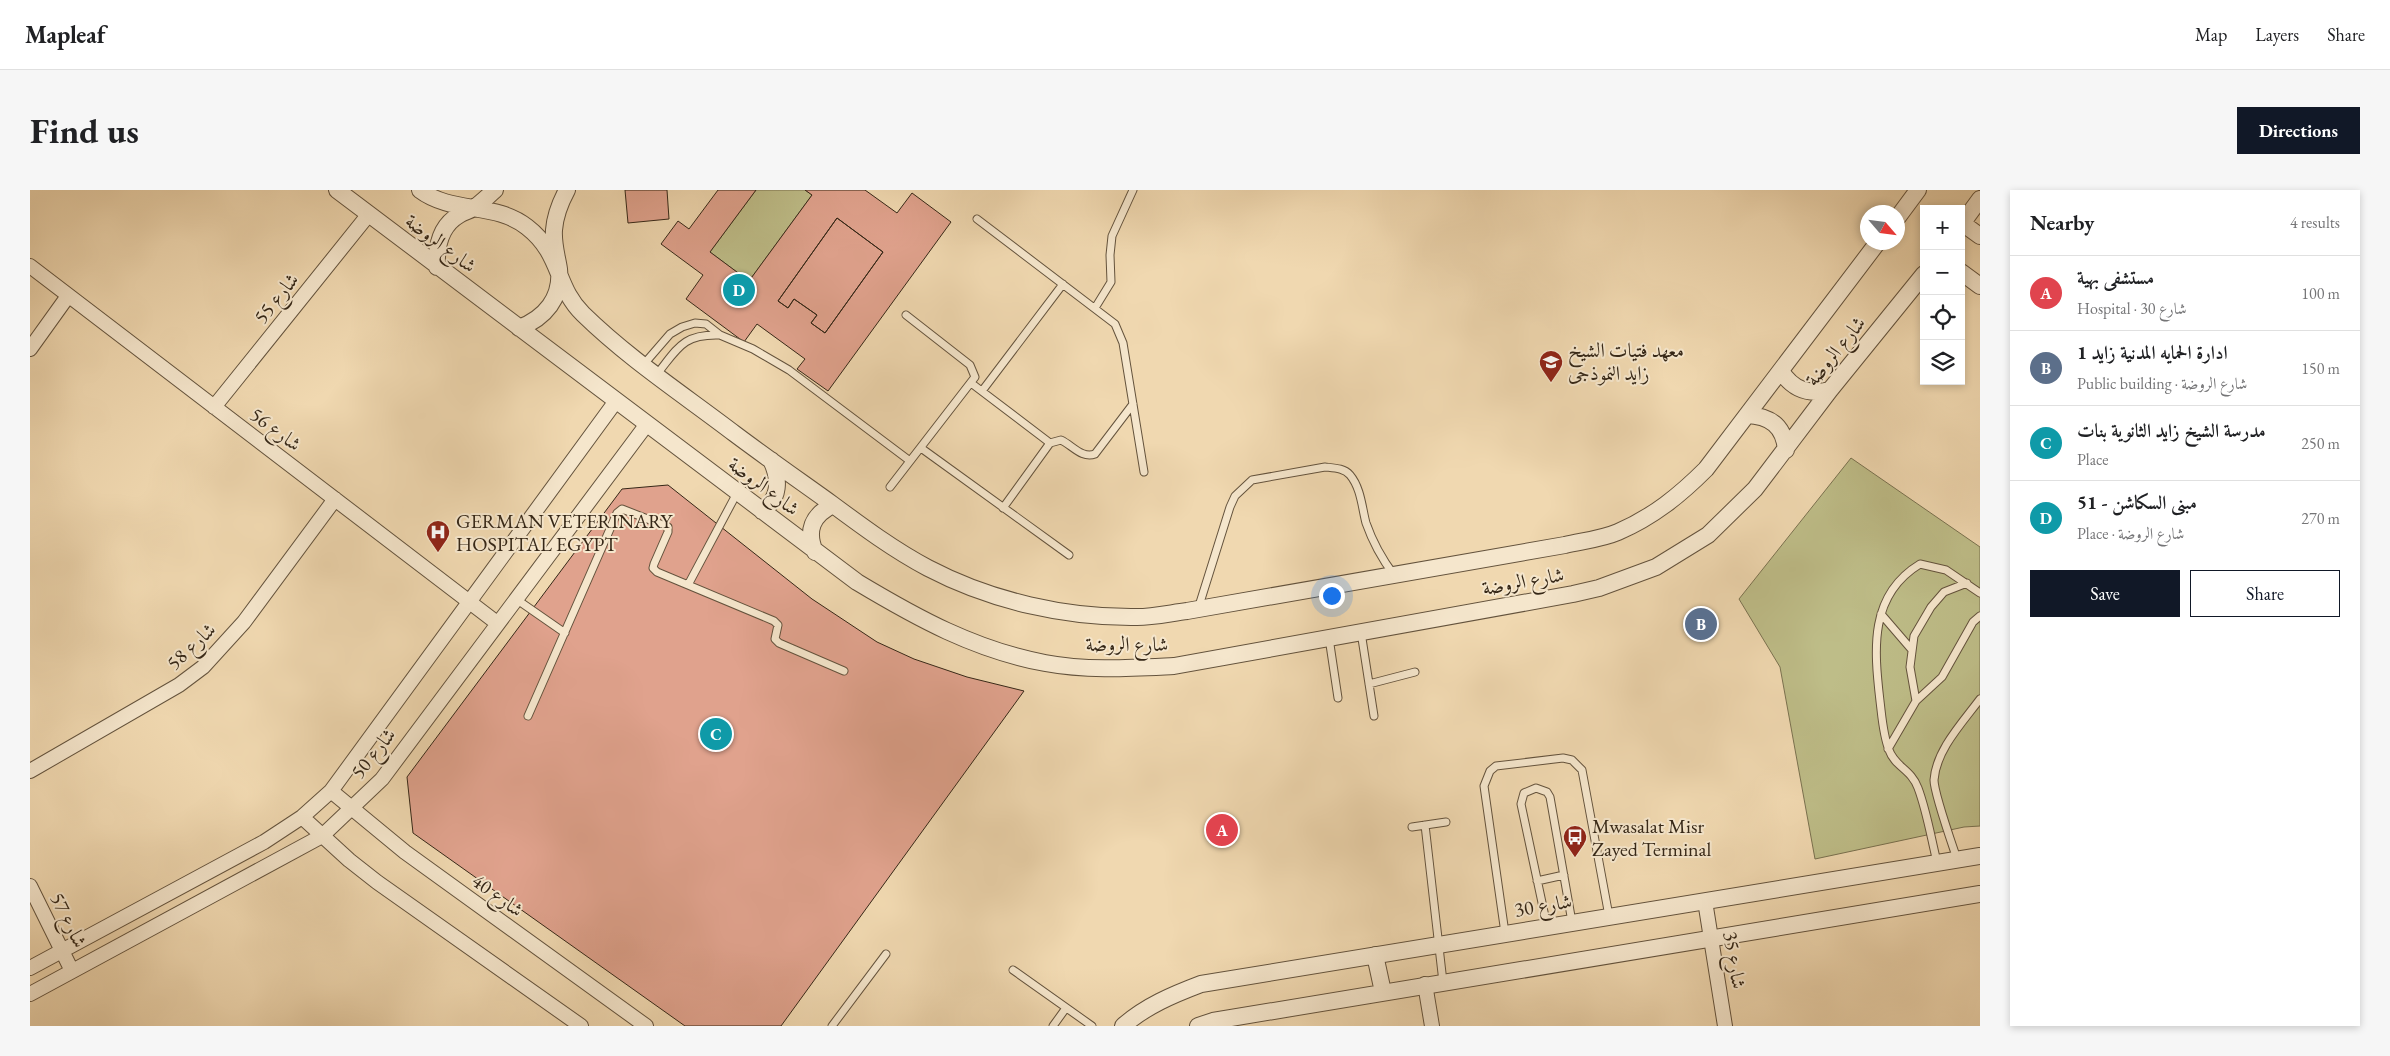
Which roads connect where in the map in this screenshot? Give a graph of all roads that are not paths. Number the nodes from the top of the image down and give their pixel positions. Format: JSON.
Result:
{"nodes":[{"id":1,"x":337,"y":190,"type":"edge"},
{"id":2,"x":420,"y":190,"type":"edge"},
{"id":3,"x":495,"y":190,"type":"edge"},
{"id":4,"x":567,"y":190,"type":"edge"},
{"id":5,"x":1132,"y":190,"type":"edge"},
{"id":6,"x":1918,"y":190,"type":"edge"},
{"id":7,"x":1980,"y":199,"type":"edge"},
{"id":8,"x":1905,"y":208,"type":"edge"},
{"id":9,"x":473,"y":209,"type":"junction"},
{"id":10,"x":369,"y":214,"type":"junction"},
{"id":11,"x":977,"y":219,"type":"dead end"},
{"id":12,"x":1965,"y":220,"type":"edge"},
{"id":13,"x":1965,"y":226,"type":"edge"},
{"id":14,"x":1980,"y":236,"type":"edge"},
{"id":15,"x":1872,"y":250,"type":"edge"},
{"id":16,"x":30,"y":266,"type":"edge"},
{"id":17,"x":438,"y":267,"type":"junction"},
{"id":18,"x":559,"y":268,"type":"junction"},
{"id":19,"x":1965,"y":275,"type":"edge"},
{"id":20,"x":1920,"y":279,"type":"edge"},
{"id":21,"x":1063,"y":284,"type":"junction"},
{"id":22,"x":1980,"y":286,"type":"edge"},
{"id":23,"x":68,"y":296,"type":"junction"},
{"id":24,"x":1095,"y":308,"type":"junction"},
{"id":25,"x":906,"y":315,"type":"dead end"},
{"id":26,"x":520,"y":328,"type":"junction"},
{"id":27,"x":720,"y":335,"type":"junction"},
{"id":28,"x":30,"y":349,"type":"edge"},
{"id":29,"x":644,"y":364,"type":"junction"},
{"id":30,"x":1781,"y":371,"type":"junction"},
{"id":31,"x":657,"y":374,"type":"junction"},
{"id":32,"x":971,"y":383,"type":"junction"},
{"id":33,"x":1830,"y":390,"type":"junction"},
{"id":34,"x":982,"y":391,"type":"junction"},
{"id":35,"x":616,"y":401,"type":"junction"},
{"id":36,"x":1133,"y":404,"type":"junction"},
{"id":37,"x":214,"y":406,"type":"junction"},
{"id":38,"x":1747,"y":415,"type":"junction"},
{"id":39,"x":647,"y":424,"type":"junction"},
{"id":40,"x":1050,"y":442,"type":"junction"},
{"id":41,"x":921,"y":448,"type":"junction"},
{"id":42,"x":1786,"y":450,"type":"junction"},
{"id":43,"x":771,"y":460,"type":"junction"},
{"id":44,"x":910,"y":461,"type":"junction"},
{"id":45,"x":1144,"y":472,"type":"dead end"},
{"id":46,"x":890,"y":487,"type":"dead end"},
{"id":47,"x":737,"y":492,"type":"junction"},
{"id":48,"x":335,"y":499,"type":"junction"},
{"id":49,"x":833,"y":505,"type":"junction"},
{"id":50,"x":1003,"y":508,"type":"junction"},
{"id":51,"x":762,"y":512,"type":"junction"},
{"id":52,"x":815,"y":552,"type":"junction"},
{"id":53,"x":1069,"y":555,"type":"dead end"},
{"id":54,"x":1394,"y":575,"type":"junction"},
{"id":55,"x":1967,"y":584,"type":"junction"},
{"id":56,"x":688,"y":585,"type":"junction"},
{"id":57,"x":1980,"y":593,"type":"edge"},
{"id":58,"x":516,"y":598,"type":"junction"},
{"id":59,"x":470,"y":602,"type":"junction"},
{"id":60,"x":1198,"y":609,"type":"junction"},
{"id":61,"x":1881,"y":614,"type":"junction"},
{"id":62,"x":1980,"y":616,"type":"edge"},
{"id":63,"x":497,"y":623,"type":"junction"},
{"id":64,"x":1361,"y":632,"type":"junction"},
{"id":65,"x":565,"y":633,"type":"junction"},
{"id":66,"x":1330,"y":638,"type":"junction"},
{"id":67,"x":1912,"y":650,"type":"junction"},
{"id":68,"x":844,"y":671,"type":"dead end"},
{"id":69,"x":1415,"y":672,"type":"dead end"},
{"id":70,"x":1370,"y":684,"type":"junction"},
{"id":71,"x":1338,"y":698,"type":"dead end"},
{"id":72,"x":1980,"y":699,"type":"edge"},
{"id":73,"x":1916,"y":701,"type":"junction"},
{"id":74,"x":528,"y":716,"type":"dead end"},
{"id":75,"x":1374,"y":716,"type":"dead end"},
{"id":76,"x":1888,"y":749,"type":"junction"},
{"id":77,"x":30,"y":771,"type":"edge"},
{"id":78,"x":331,"y":791,"type":"junction"},
{"id":79,"x":351,"y":809,"type":"junction"},
{"id":80,"x":302,"y":817,"type":"junction"},
{"id":81,"x":1446,"y":822,"type":"dead end"},
{"id":82,"x":1425,"y":825,"type":"junction"},
{"id":83,"x":1412,"y":827,"type":"dead end"},
{"id":84,"x":322,"y":836,"type":"junction"},
{"id":85,"x":1980,"y":856,"type":"edge"},
{"id":86,"x":1957,"y":860,"type":"junction"},
{"id":87,"x":1938,"y":863,"type":"junction"},
{"id":88,"x":1564,"y":876,"type":"junction"},
{"id":89,"x":1537,"y":881,"type":"junction"},
{"id":90,"x":30,"y":886,"type":"edge"},
{"id":91,"x":1980,"y":894,"type":"edge"},
{"id":92,"x":1705,"y":900,"type":"junction"},
{"id":93,"x":1609,"y":916,"type":"junction"},
{"id":94,"x":1572,"y":922,"type":"junction"},
{"id":95,"x":1547,"y":926,"type":"junction"},
{"id":96,"x":1505,"y":933,"type":"junction"},
{"id":97,"x":1711,"y":939,"type":"junction"},
{"id":98,"x":1438,"y":944,"type":"junction"},
{"id":99,"x":62,"y":951,"type":"junction"},
{"id":100,"x":886,"y":954,"type":"dead end"},
{"id":101,"x":1376,"y":955,"type":"junction"},
{"id":102,"x":30,"y":968,"type":"edge"},
{"id":103,"x":1013,"y":970,"type":"dead end"},
{"id":104,"x":72,"y":971,"type":"junction"},
{"id":105,"x":1443,"y":982,"type":"junction"},
{"id":106,"x":1425,"y":984,"type":"junction"},
{"id":107,"x":1383,"y":992,"type":"junction"},
{"id":108,"x":30,"y":994,"type":"edge"},
{"id":109,"x":1066,"y":1008,"type":"junction"},
{"id":110,"x":581,"y":1026,"type":"edge"},
{"id":111,"x":646,"y":1026,"type":"edge"},
{"id":112,"x":832,"y":1026,"type":"edge"},
{"id":113,"x":1053,"y":1026,"type":"edge"},
{"id":114,"x":1092,"y":1026,"type":"edge"},
{"id":115,"x":1123,"y":1026,"type":"edge"},
{"id":116,"x":1198,"y":1026,"type":"edge"},
{"id":117,"x":1432,"y":1026,"type":"edge"},
{"id":118,"x":1725,"y":1026,"type":"edge"}],
"edges":[{"from":1,"to":10,"type":"street","name":"شارع الروضة"},
{"from":2,"to":9,"type":"street","name":"شارع الروضة"},
{"from":3,"to":9,"type":"street"},
{"from":4,"to":18,"type":"street"},
{"from":5,"to":24,"type":"lane"},
{"from":6,"to":8,"type":"street"},
{"from":7,"to":12,"type":"street"},
{"from":9,"to":17,"type":"street"},
{"from":9,"to":18,"type":"street","name":"شارع الروضة"},
{"from":10,"to":17,"type":"street","name":"شارع الروضة"},
{"from":10,"to":37,"type":"street","name":"شارع 55"},
{"from":11,"to":21,"type":"lane"},
{"from":13,"to":14,"type":"street"},
{"from":15,"to":30,"type":"street","name":"شارع الروضة"},
{"from":16,"to":23,"type":"street","name":"شارع 56"},
{"from":17,"to":26,"type":"street","name":"شارع الروضة"},
{"from":18,"to":26,"type":"street"},
{"from":18,"to":29,"type":"street","name":"شارع الروضة"},
{"from":19,"to":22,"type":"street"},
{"from":20,"to":33,"type":"street","name":"شارع الروضة"},
{"from":21,"to":24,"type":"lane"},
{"from":21,"to":34,"type":"lane"},
{"from":23,"to":28,"type":"street"},
{"from":23,"to":37,"type":"street","name":"شارع 56"},
{"from":24,"to":36,"type":"lane"},
{"from":25,"to":32,"type":"lane"},
{"from":26,"to":35,"type":"street","name":"شارع الروضة"},
{"from":27,"to":29,"type":"lane"},
{"from":27,"to":31,"type":"lane"},
{"from":27,"to":44,"type":"lane"},
{"from":29,"to":31,"type":"street","name":"شارع الروضة"},
{"from":30,"to":33,"type":"street"},
{"from":30,"to":38,"type":"street","name":"شارع الروضة"},
{"from":31,"to":43,"type":"street","name":"شارع الروضة"},
{"from":32,"to":34,"type":"lane"},
{"from":32,"to":41,"type":"lane"},
{"from":33,"to":42,"type":"street","name":"شارع الروضة"},
{"from":34,"to":40,"type":"lane"},
{"from":35,"to":39,"type":"street","name":"شارع الروضة"},
{"from":35,"to":59,"type":"street","name":"شارع 50"},
{"from":36,"to":40,"type":"lane"},
{"from":36,"to":45,"type":"lane"},
{"from":37,"to":48,"type":"street","name":"شارع 56"},
{"from":38,"to":42,"type":"street"},
{"from":38,"to":54,"type":"street","name":"شارع الروضة"},
{"from":39,"to":47,"type":"street","name":"شارع الروضة"},
{"from":39,"to":58,"type":"street","name":"شارع 50"},
{"from":40,"to":50,"type":"lane"},
{"from":41,"to":44,"type":"lane"},
{"from":41,"to":50,"type":"lane"},
{"from":42,"to":64,"type":"street","name":"شارع الروضة"},
{"from":43,"to":49,"type":"street","name":"شارع الروضة"},
{"from":43,"to":51,"type":"street"},
{"from":44,"to":46,"type":"lane"},
{"from":47,"to":51,"type":"street","name":"شارع الروضة"},
{"from":47,"to":56,"type":"lane"},
{"from":48,"to":59,"type":"street","name":"شارع 56"},
{"from":48,"to":77,"type":"street","name":"شارع 58"},
{"from":49,"to":52,"type":"street"},
{"from":49,"to":60,"type":"street","name":"شارع الروضة"},
{"from":50,"to":53,"type":"lane"},
{"from":51,"to":52,"type":"street","name":"شارع الروضة"},
{"from":52,"to":66,"type":"street","name":"شارع الروضة"},
{"from":54,"to":60,"type":"street","name":"شارع الروضة"},
{"from":54,"to":60,"type":"lane"},
{"from":55,"to":57,"type":"lane"},
{"from":55,"to":61,"type":"lane"},
{"from":55,"to":67,"type":"lane"},
{"from":56,"to":65,"type":"lane"},
{"from":56,"to":68,"type":"lane"},
{"from":58,"to":63,"type":"street","name":"شارع 50"},
{"from":58,"to":65,"type":"lane"},
{"from":59,"to":63,"type":"street","name":"شارع 56"},
{"from":59,"to":78,"type":"street","name":"شارع 50"},
{"from":61,"to":67,"type":"lane"},
{"from":61,"to":76,"type":"lane"},
{"from":62,"to":73,"type":"lane"},
{"from":63,"to":79,"type":"street","name":"شارع 50"},
{"from":64,"to":66,"type":"street","name":"شارع الروضة"},
{"from":64,"to":70,"type":"lane"},
{"from":65,"to":74,"type":"lane"},
{"from":66,"to":71,"type":"lane"},
{"from":67,"to":73,"type":"lane"},
{"from":69,"to":70,"type":"lane"},
{"from":70,"to":75,"type":"lane"},
{"from":72,"to":86,"type":"lane"},
{"from":73,"to":76,"type":"lane"},
{"from":76,"to":87,"type":"lane"},
{"from":78,"to":79,"type":"street","name":"شارع 40"},
{"from":78,"to":80,"type":"street","name":"شارع 50"},
{"from":79,"to":84,"type":"street","name":"شارع 50"},
{"from":79,"to":111,"type":"street","name":"شارع 40"},
{"from":80,"to":84,"type":"street"},
{"from":80,"to":99,"type":"street","name":"شارع 50"},
{"from":81,"to":82,"type":"lane"},
{"from":82,"to":83,"type":"lane"},
{"from":82,"to":98,"type":"lane"},
{"from":84,"to":104,"type":"street","name":"شارع 50"},
{"from":84,"to":110,"type":"street"},
{"from":85,"to":86,"type":"street","name":"شارع 30"},
{"from":86,"to":87,"type":"street","name":"شارع 30"},
{"from":87,"to":92,"type":"street","name":"شارع 30"},
{"from":88,"to":89,"type":"lane"},
{"from":88,"to":89,"type":"lane"},
{"from":88,"to":94,"type":"lane"},
{"from":89,"to":95,"type":"lane"},
{"from":90,"to":99,"type":"street","name":"شارع 57"},
{"from":91,"to":97,"type":"street"},
{"from":92,"to":93,"type":"street","name":"شارع 30"},
{"from":92,"to":97,"type":"street","name":"شارع 35"},
{"from":93,"to":94,"type":"street","name":"شارع 30"},
{"from":93,"to":96,"type":"lane"},
{"from":94,"to":95,"type":"street","name":"شارع 30"},
{"from":95,"to":96,"type":"street","name":"شارع 30"},
{"from":96,"to":98,"type":"street","name":"شارع 30"},
{"from":97,"to":105,"type":"street"},
{"from":97,"to":118,"type":"street","name":"شارع 35"},
{"from":98,"to":101,"type":"street","name":"شارع 30"},
{"from":98,"to":105,"type":"lane"},
{"from":99,"to":102,"type":"street","name":"شارع 50"},
{"from":99,"to":104,"type":"street","name":"شارع 57"},
{"from":100,"to":112,"type":"lane"},
{"from":101,"to":107,"type":"street"},
{"from":101,"to":115,"type":"street","name":"شارع 30"},
{"from":103,"to":109,"type":"lane"},
{"from":104,"to":108,"type":"street","name":"شارع 50"},
{"from":105,"to":106,"type":"street"},
{"from":106,"to":107,"type":"street"},
{"from":106,"to":117,"type":"street"},
{"from":107,"to":116,"type":"street"},
{"from":109,"to":113,"type":"lane"},
{"from":109,"to":114,"type":"lane"}]}
